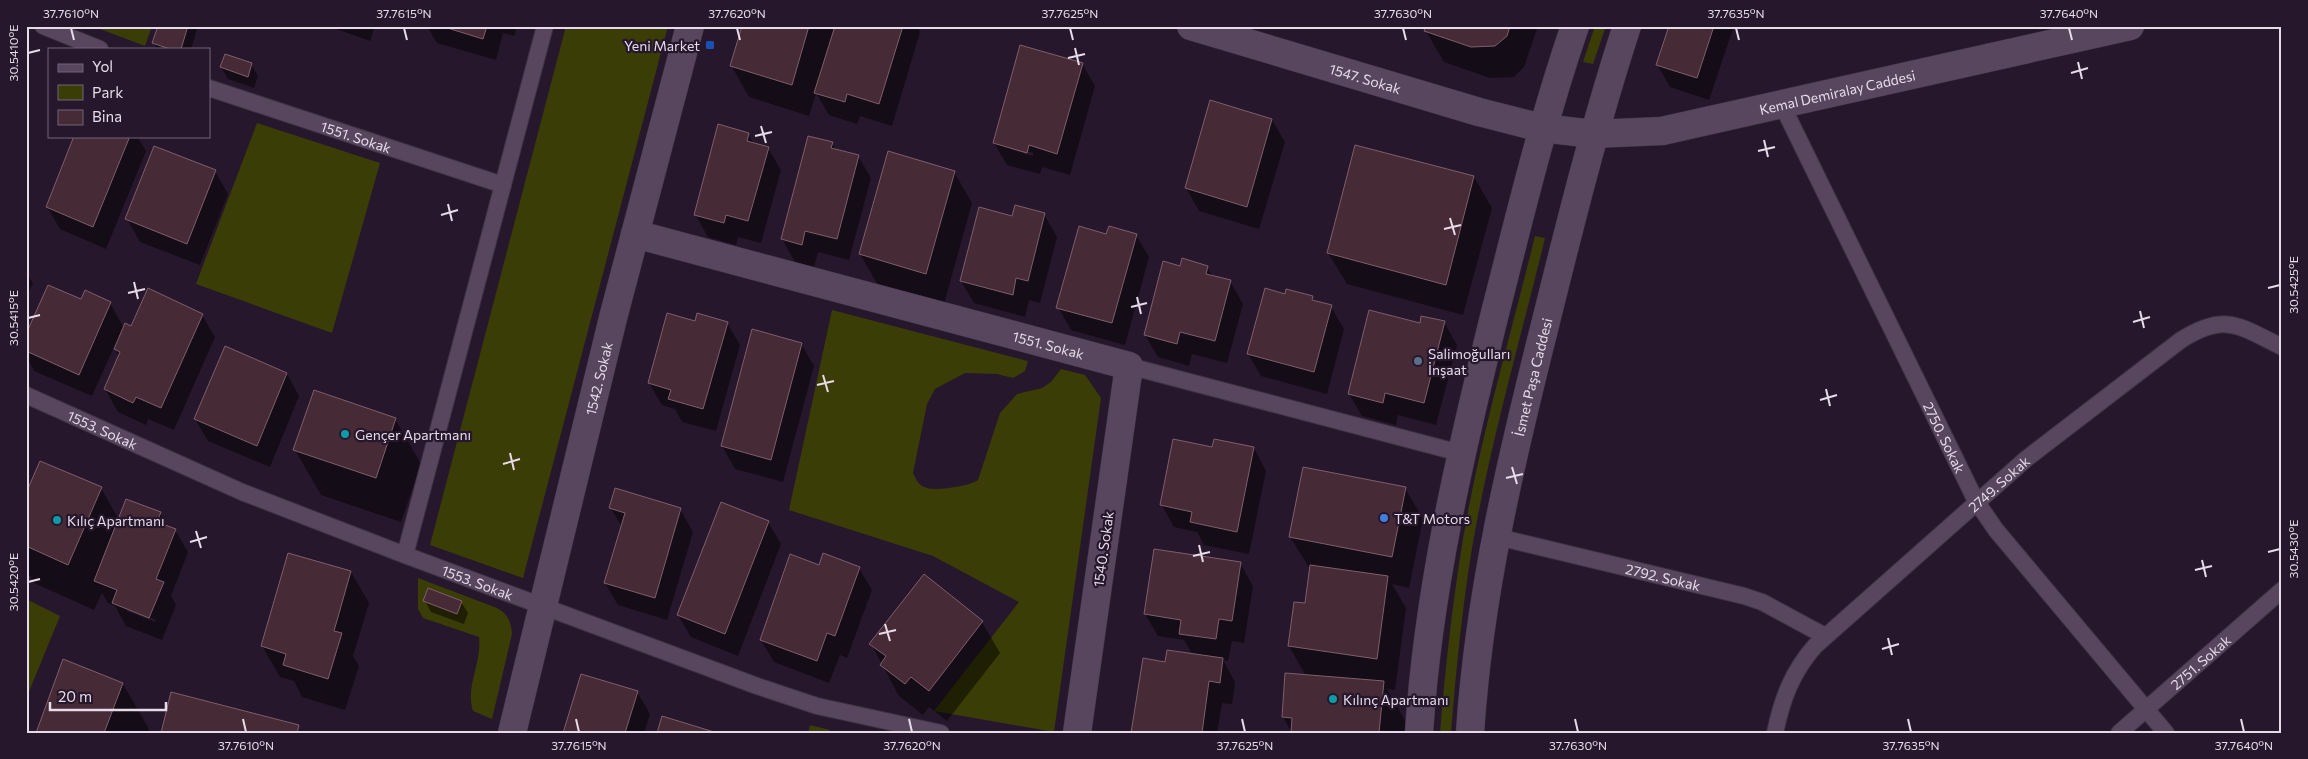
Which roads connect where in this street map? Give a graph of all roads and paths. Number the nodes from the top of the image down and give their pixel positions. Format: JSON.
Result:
{"nodes":[{"id":1,"x":43,"y":26,"type":"edge"},
{"id":2,"x":545,"y":26,"type":"edge"},
{"id":3,"x":690,"y":26,"type":"edge"},
{"id":4,"x":1191,"y":26,"type":"edge"},
{"id":5,"x":1575,"y":26,"type":"edge"},
{"id":6,"x":1627,"y":26,"type":"edge"},
{"id":7,"x":2130,"y":26,"type":"edge"},
{"id":8,"x":2085,"y":31,"type":"edge"},
{"id":9,"x":98,"y":48,"type":"edge"},
{"id":10,"x":210,"y":88,"type":"edge"},
{"id":11,"x":1782,"y":105,"type":"junction"},
{"id":12,"x":1542,"y":128,"type":"junction"},
{"id":13,"x":1593,"y":134,"type":"junction"},
{"id":14,"x":503,"y":186,"type":"junction"},
{"id":15,"x":635,"y":234,"type":"junction"},
{"id":16,"x":2282,"y":346,"type":"edge"},
{"id":17,"x":1130,"y":366,"type":"junction"},
{"id":18,"x":26,"y":395,"type":"edge"},
{"id":19,"x":1460,"y":453,"type":"junction"},
{"id":20,"x":1976,"y":501,"type":"junction"},
{"id":21,"x":1494,"y":536,"type":"junction"},
{"id":22,"x":405,"y":555,"type":"junction"},
{"id":23,"x":2282,"y":590,"type":"edge"},
{"id":24,"x":543,"y":606,"type":"junction"},
{"id":25,"x":1825,"y":636,"type":"junction"},
{"id":26,"x":2146,"y":709,"type":"junction"},
{"id":27,"x":512,"y":733,"type":"edge"},
{"id":28,"x":941,"y":733,"type":"edge"},
{"id":29,"x":1077,"y":733,"type":"edge"},
{"id":30,"x":1419,"y":733,"type":"edge"},
{"id":31,"x":1470,"y":733,"type":"edge"},
{"id":32,"x":1775,"y":733,"type":"edge"},
{"id":33,"x":2119,"y":733,"type":"edge"},
{"id":34,"x":2166,"y":733,"type":"edge"}],
"edges":[{"from":1,"to":9,"type":"lane"},
{"from":2,"to":14,"type":"lane"},
{"from":3,"to":15,"type":"street","name":"1542. Sokak"},
{"from":4,"to":12,"type":"street","name":"1547. Sokak"},
{"from":5,"to":12,"type":"street"},
{"from":6,"to":13,"type":"street","name":"İsmet Paşa Caddesi"},
{"from":7,"to":8,"type":"street","name":"Kemal Demiralay Caddesi"},
{"from":8,"to":11,"type":"street","name":"Kemal Demiralay Caddesi"},
{"from":10,"to":14,"type":"lane","name":"1551. Sokak"},
{"from":11,"to":13,"type":"street","name":"Kemal Demiralay Caddesi"},
{"from":11,"to":20,"type":"lane","name":"2750. Sokak"},
{"from":12,"to":13,"type":"street","name":"Kemal Demiralay Caddesi"},
{"from":12,"to":19,"type":"street"},
{"from":13,"to":21,"type":"street","name":"İsmet Paşa Caddesi"},
{"from":14,"to":22,"type":"lane"},
{"from":15,"to":17,"type":"street","name":"1551. Sokak"},
{"from":15,"to":24,"type":"street","name":"1542. Sokak"},
{"from":16,"to":20,"type":"lane","name":"2749. Sokak"},
{"from":17,"to":19,"type":"lane","name":"1551. Sokak"},
{"from":17,"to":29,"type":"street","name":"1540. Sokak"},
{"from":18,"to":22,"type":"lane","name":"1553. Sokak"},
{"from":19,"to":30,"type":"street"},
{"from":20,"to":25,"type":"lane","name":"2749. Sokak"},
{"from":20,"to":26,"type":"lane","name":"2750. Sokak"},
{"from":21,"to":25,"type":"lane","name":"2792. Sokak"},
{"from":21,"to":31,"type":"street","name":"İsmet Paşa Caddesi"},
{"from":22,"to":24,"type":"lane","name":"1553. Sokak"},
{"from":23,"to":26,"type":"lane","name":"2751. Sokak"},
{"from":24,"to":27,"type":"street","name":"1542. Sokak"},
{"from":24,"to":28,"type":"lane","name":"1553. Sokak"},
{"from":25,"to":32,"type":"lane","name":"2749. Sokak"},
{"from":26,"to":33,"type":"lane","name":"2751. Sokak"},
{"from":26,"to":34,"type":"lane","name":"2750. Sokak"}]}
